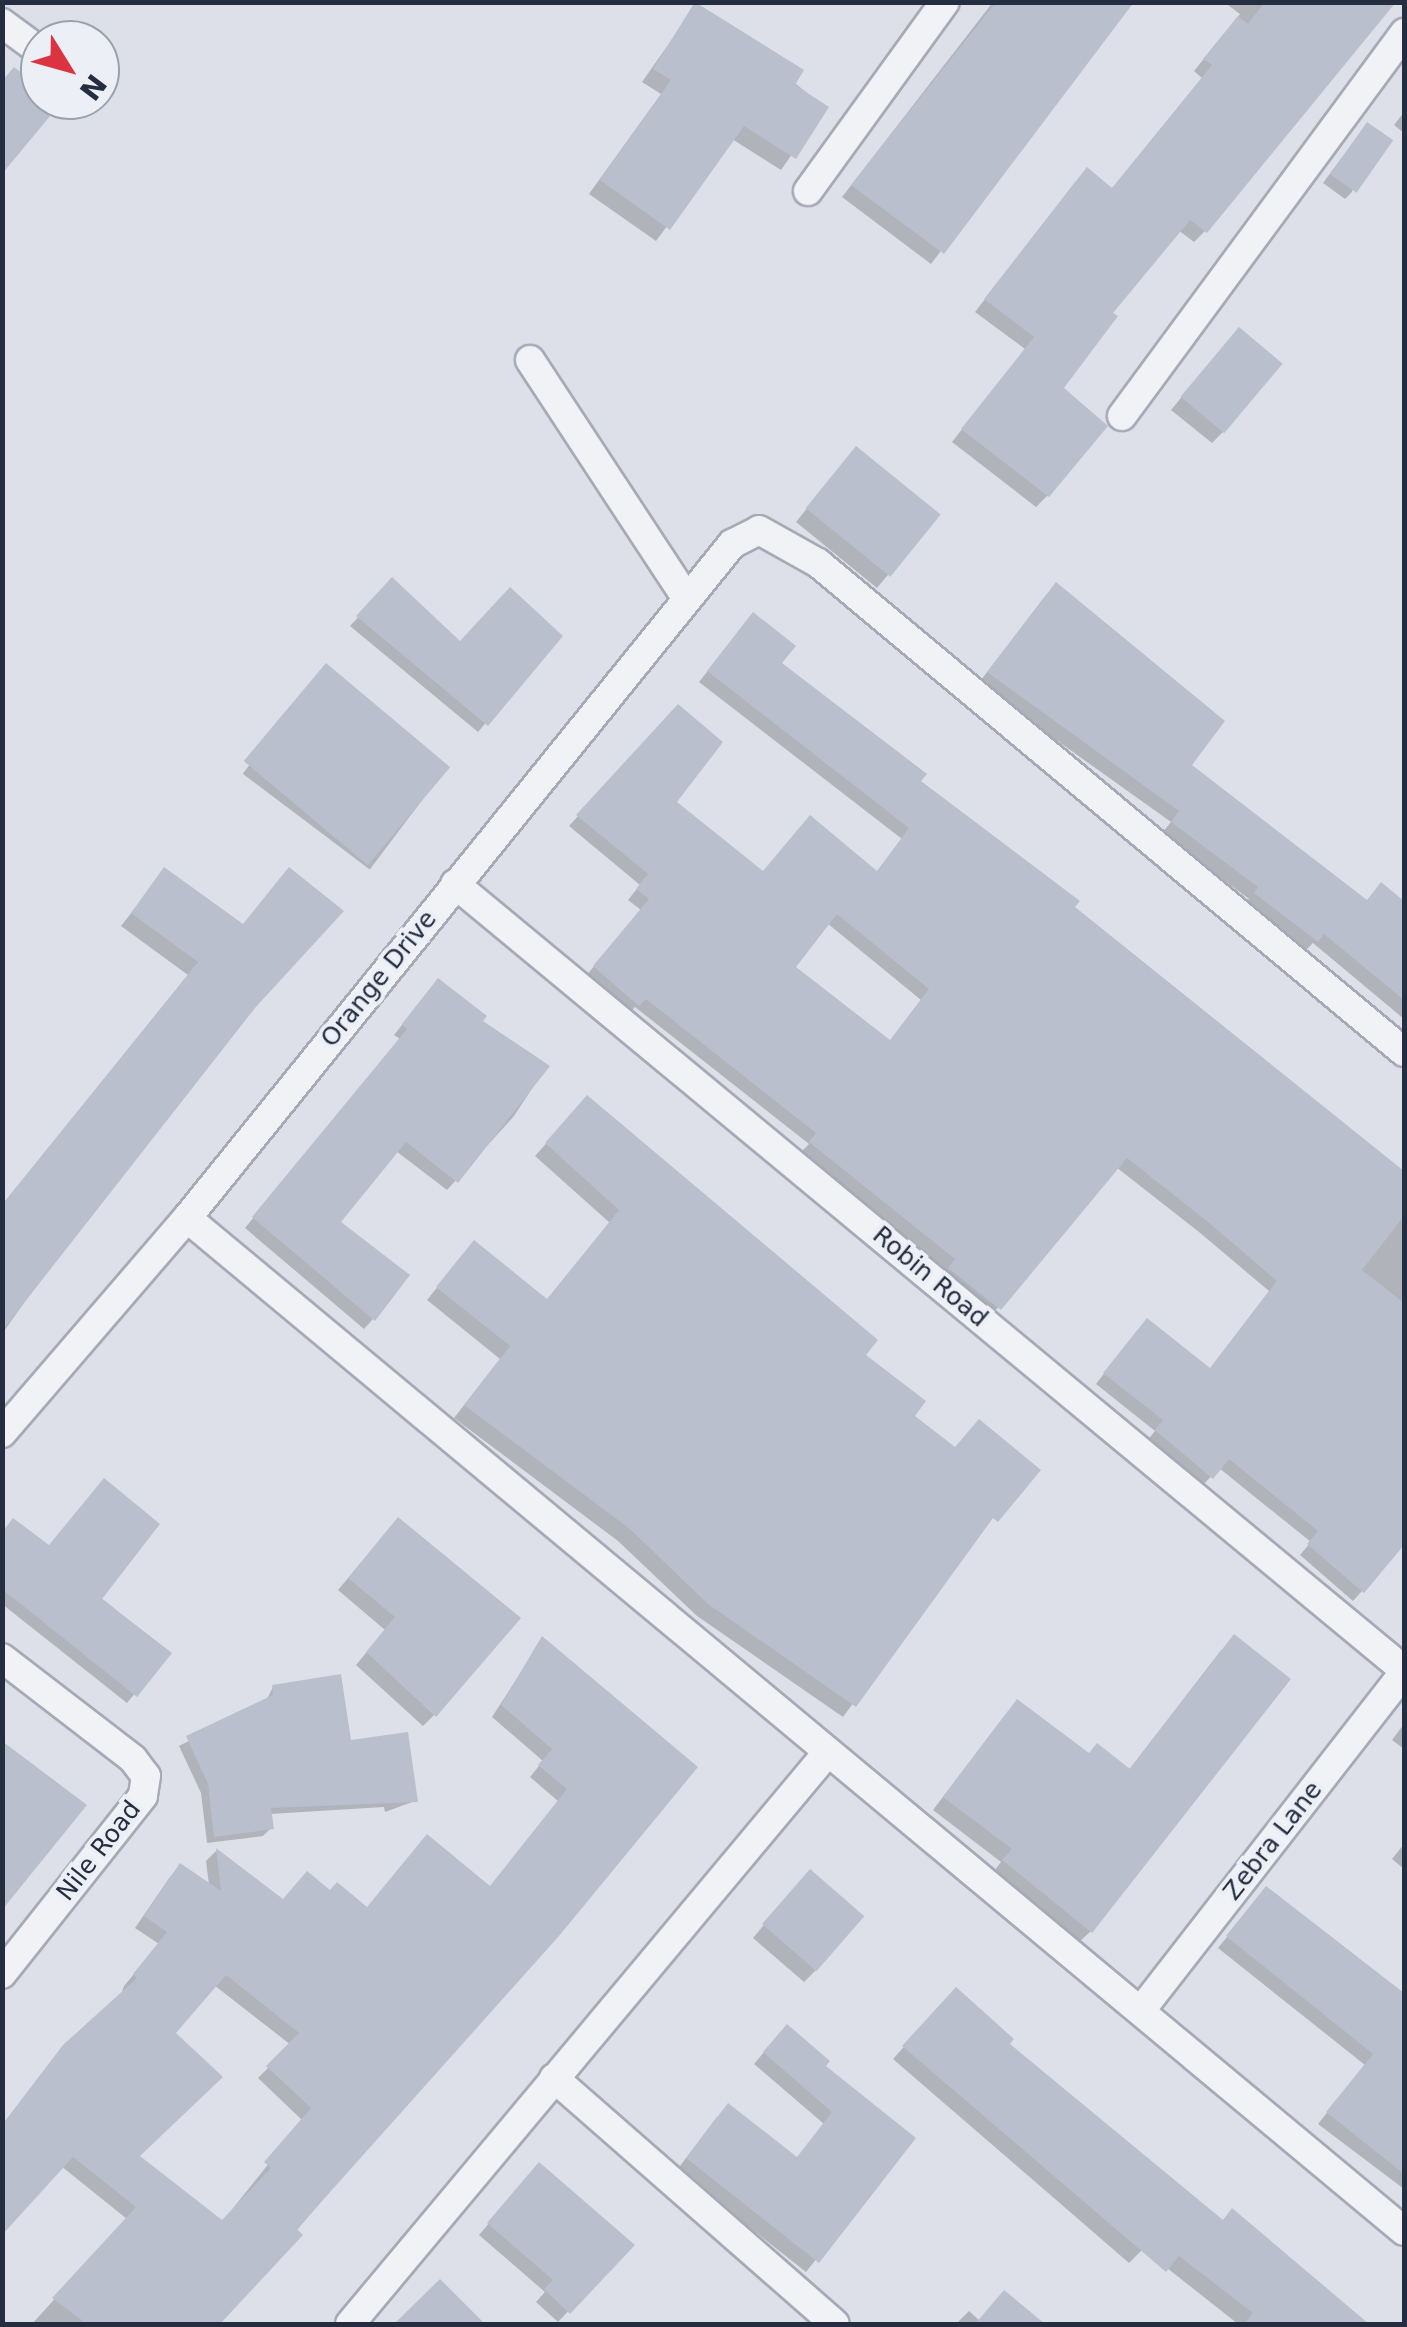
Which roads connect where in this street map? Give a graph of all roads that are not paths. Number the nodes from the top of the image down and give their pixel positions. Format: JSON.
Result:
{"nodes":[{"id":1,"x":946,"y":2,"type":"edge"},
{"id":2,"x":1404,"y":32,"type":"edge"},
{"id":3,"x":808,"y":191,"type":"dead end"},
{"id":4,"x":530,"y":360,"type":"dead end"},
{"id":5,"x":1122,"y":416,"type":"dead end"},
{"id":6,"x":687,"y":599,"type":"junction"},
{"id":7,"x":455,"y":884,"type":"junction"},
{"id":8,"x":1404,"y":1052,"type":"edge"},
{"id":9,"x":187,"y":1218,"type":"junction"},
{"id":10,"x":2,"y":1434,"type":"edge"},
{"id":11,"x":2,"y":1658,"type":"edge"},
{"id":12,"x":1404,"y":1671,"type":"edge"},
{"id":13,"x":828,"y":1752,"type":"junction"},
{"id":14,"x":2,"y":1974,"type":"edge"},
{"id":15,"x":1142,"y":2009,"type":"junction"},
{"id":16,"x":554,"y":2078,"type":"junction"},
{"id":17,"x":1404,"y":2231,"type":"edge"},
{"id":18,"x":350,"y":2324,"type":"edge"},
{"id":19,"x":835,"y":2324,"type":"edge"}],
"edges":[{"from":1,"to":3,"type":"street"},
{"from":2,"to":5,"type":"street"},
{"from":4,"to":6,"type":"street"},
{"from":6,"to":7,"type":"street","name":"Orange Drive"},
{"from":6,"to":8,"type":"street","name":"Orange Drive"},
{"from":7,"to":9,"type":"street","name":"Orange Drive"},
{"from":7,"to":12,"type":"street","name":"Robin Road"},
{"from":9,"to":10,"type":"street","name":"Orange Drive"},
{"from":9,"to":13,"type":"street"},
{"from":11,"to":14,"type":"street","name":"Nile Road"},
{"from":12,"to":15,"type":"street","name":"Zebra Lane"},
{"from":13,"to":15,"type":"street"},
{"from":13,"to":16,"type":"street"},
{"from":15,"to":17,"type":"street"},
{"from":16,"to":18,"type":"street"},
{"from":16,"to":19,"type":"street"}]}
